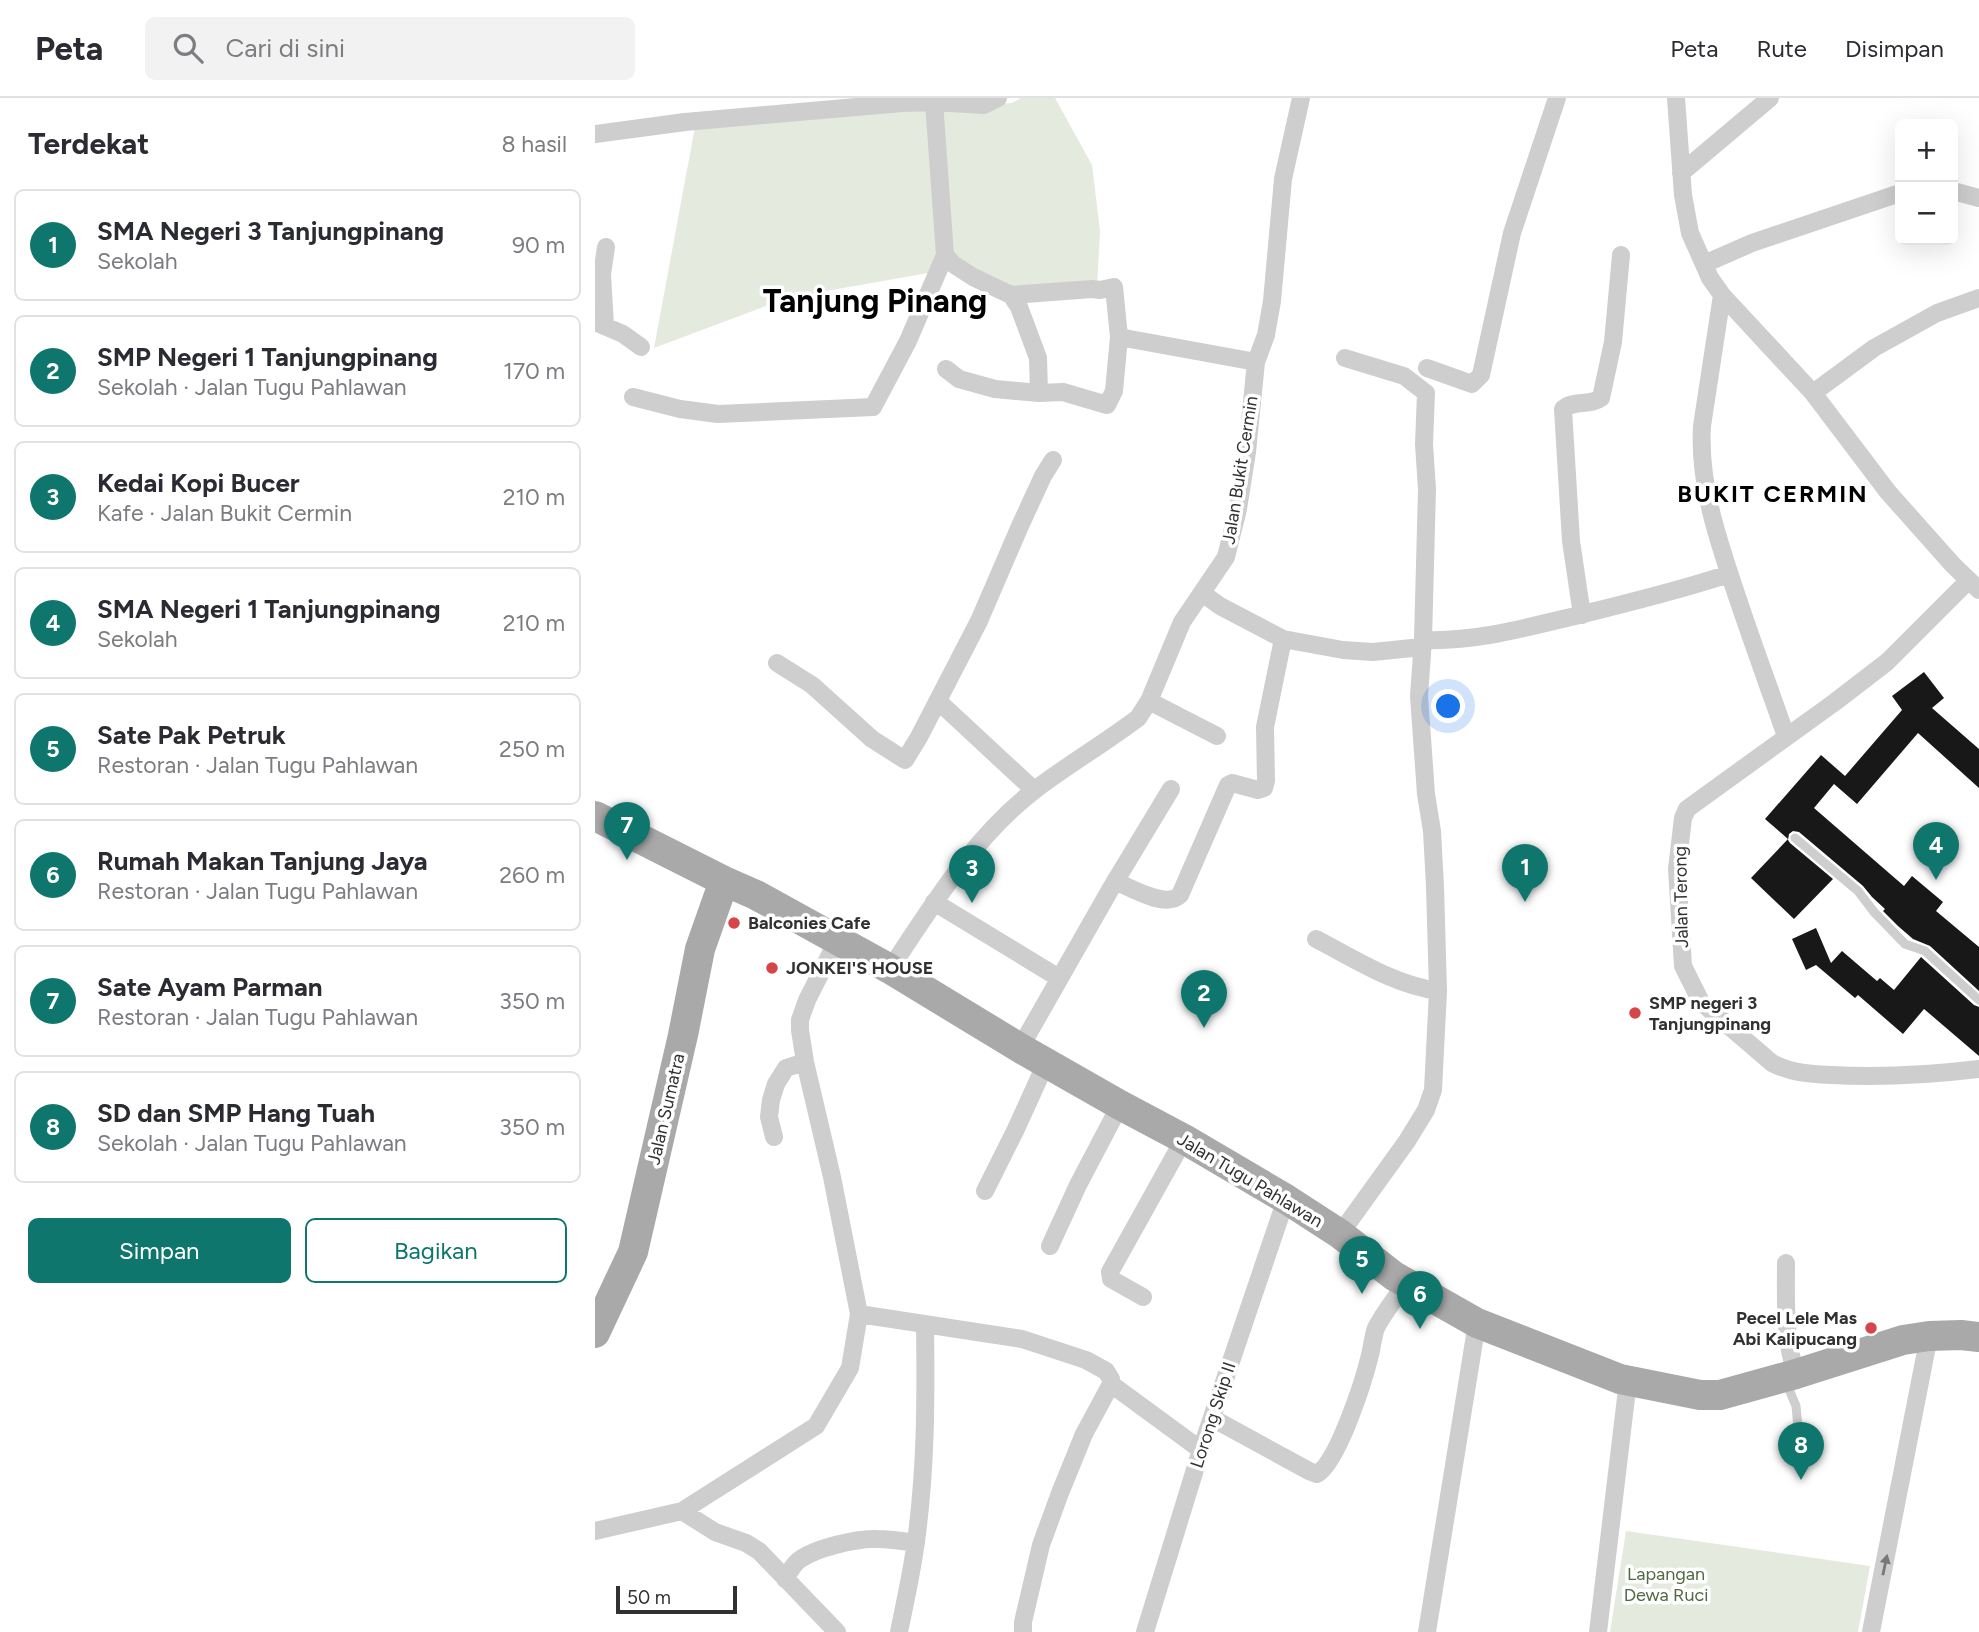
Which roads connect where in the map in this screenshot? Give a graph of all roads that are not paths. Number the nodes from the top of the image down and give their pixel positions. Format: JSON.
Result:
{"nodes":[{"id":1,"x":998,"y":98,"type":"edge"},
{"id":2,"x":1301,"y":98,"type":"edge"},
{"id":3,"x":1557,"y":98,"type":"edge"},
{"id":4,"x":1676,"y":98,"type":"edge"},
{"id":5,"x":1770,"y":98,"type":"edge"},
{"id":6,"x":934,"y":102,"type":"junction"},
{"id":7,"x":595,"y":134,"type":"edge"},
{"id":8,"x":1681,"y":173,"type":"junction"},
{"id":9,"x":1958,"y":192,"type":"edge"},
{"id":10,"x":1895,"y":195,"type":"edge"},
{"id":11,"x":1979,"y":198,"type":"edge"},
{"id":12,"x":606,"y":247,"type":"dead end"},
{"id":13,"x":945,"y":255,"type":"junction"},
{"id":14,"x":1621,"y":256,"type":"dead end"},
{"id":15,"x":1704,"y":264,"type":"junction"},
{"id":16,"x":1011,"y":295,"type":"junction"},
{"id":17,"x":1722,"y":295,"type":"junction"},
{"id":18,"x":1979,"y":298,"type":"edge"},
{"id":19,"x":600,"y":324,"type":"edge"},
{"id":20,"x":1119,"y":337,"type":"junction"},
{"id":21,"x":641,"y":347,"type":"dead end"},
{"id":22,"x":1346,"y":358,"type":"dead end"},
{"id":23,"x":1256,"y":362,"type":"junction"},
{"id":24,"x":1427,"y":368,"type":"dead end"},
{"id":25,"x":946,"y":369,"type":"dead end"},
{"id":26,"x":1039,"y":393,"type":"junction"},
{"id":27,"x":1813,"y":393,"type":"junction"},
{"id":28,"x":633,"y":397,"type":"dead end"},
{"id":29,"x":1053,"y":460,"type":"dead end"},
{"id":30,"x":1729,"y":574,"type":"junction"},
{"id":31,"x":1974,"y":585,"type":"edge"},
{"id":32,"x":1202,"y":593,"type":"junction"},
{"id":33,"x":1582,"y":615,"type":"junction"},
{"id":34,"x":1283,"y":639,"type":"junction"},
{"id":35,"x":1422,"y":644,"type":"junction"},
{"id":36,"x":777,"y":663,"type":"dead end"},
{"id":37,"x":938,"y":701,"type":"junction"},
{"id":38,"x":1149,"y":701,"type":"junction"},
{"id":39,"x":1217,"y":736,"type":"dead end"},
{"id":40,"x":1786,"y":736,"type":"junction"},
{"id":41,"x":1171,"y":789,"type":"dead end"},
{"id":42,"x":1034,"y":790,"type":"junction"},
{"id":43,"x":595,"y":816,"type":"edge"},
{"id":44,"x":1795,"y":838,"type":"dead end"},
{"id":45,"x":724,"y":881,"type":"junction"},
{"id":46,"x":1115,"y":881,"type":"junction"},
{"id":47,"x":934,"y":902,"type":"junction"},
{"id":48,"x":1315,"y":939,"type":"dead end"},
{"id":49,"x":837,"y":941,"type":"junction"},
{"id":50,"x":890,"y":969,"type":"junction"},
{"id":51,"x":1059,"y":978,"type":"junction"},
{"id":52,"x":1438,"y":991,"type":"junction"},
{"id":53,"x":1979,"y":1000,"type":"edge"},
{"id":54,"x":1020,"y":1048,"type":"junction"},
{"id":55,"x":805,"y":1062,"type":"junction"},
{"id":56,"x":1046,"y":1063,"type":"junction"},
{"id":57,"x":1979,"y":1069,"type":"edge"},
{"id":58,"x":1120,"y":1105,"type":"junction"},
{"id":59,"x":774,"y":1137,"type":"dead end"},
{"id":60,"x":1184,"y":1139,"type":"junction"},
{"id":61,"x":985,"y":1192,"type":"dead end"},
{"id":62,"x":1286,"y":1199,"type":"junction"},
{"id":63,"x":1340,"y":1234,"type":"junction"},
{"id":64,"x":1050,"y":1246,"type":"dead end"},
{"id":65,"x":1786,"y":1263,"type":"dead end"},
{"id":66,"x":1406,"y":1282,"type":"junction"},
{"id":67,"x":1143,"y":1297,"type":"dead end"},
{"id":68,"x":859,"y":1314,"type":"junction"},
{"id":69,"x":1477,"y":1323,"type":"junction"},
{"id":70,"x":925,"y":1325,"type":"junction"},
{"id":71,"x":595,"y":1332,"type":"edge"},
{"id":72,"x":1929,"y":1336,"type":"junction"},
{"id":73,"x":1979,"y":1337,"type":"edge"},
{"id":74,"x":1790,"y":1376,"type":"junction"},
{"id":75,"x":1628,"y":1381,"type":"junction"},
{"id":76,"x":1111,"y":1384,"type":"junction"},
{"id":77,"x":1212,"y":1418,"type":"junction"},
{"id":78,"x":1798,"y":1428,"type":"dead end"},
{"id":79,"x":1201,"y":1450,"type":"junction"},
{"id":80,"x":682,"y":1511,"type":"junction"},
{"id":81,"x":595,"y":1531,"type":"edge"},
{"id":82,"x":916,"y":1543,"type":"junction"},
{"id":83,"x":785,"y":1579,"type":"junction"},
{"id":84,"x":838,"y":1632,"type":"edge"},
{"id":85,"x":899,"y":1632,"type":"edge"},
{"id":86,"x":1023,"y":1632,"type":"edge"},
{"id":87,"x":1145,"y":1632,"type":"edge"},
{"id":88,"x":1427,"y":1632,"type":"edge"},
{"id":89,"x":1598,"y":1632,"type":"edge"},
{"id":90,"x":1871,"y":1632,"type":"edge"}],
"edges":[{"from":1,"to":6,"type":"street"},
{"from":2,"to":23,"type":"street","name":"Jalan Bukit Cermin"},
{"from":3,"to":24,"type":"street"},
{"from":4,"to":8,"type":"street"},
{"from":5,"to":8,"type":"street"},
{"from":6,"to":7,"type":"street"},
{"from":6,"to":13,"type":"street"},
{"from":8,"to":15,"type":"street"},
{"from":9,"to":11,"type":"street"},
{"from":10,"to":15,"type":"street"},
{"from":12,"to":19,"type":"street"},
{"from":13,"to":16,"type":"street"},
{"from":13,"to":28,"type":"street"},
{"from":14,"to":33,"type":"street"},
{"from":15,"to":17,"type":"street"},
{"from":16,"to":20,"type":"street"},
{"from":16,"to":26,"type":"street"},
{"from":17,"to":27,"type":"street"},
{"from":17,"to":30,"type":"street"},
{"from":18,"to":27,"type":"street"},
{"from":19,"to":21,"type":"street"},
{"from":20,"to":23,"type":"street"},
{"from":20,"to":26,"type":"street"},
{"from":22,"to":35,"type":"street"},
{"from":23,"to":32,"type":"street","name":"Jalan Bukit Cermin"},
{"from":25,"to":26,"type":"street"},
{"from":27,"to":31,"type":"street"},
{"from":29,"to":37,"type":"street"},
{"from":30,"to":33,"type":"street"},
{"from":30,"to":40,"type":"street"},
{"from":31,"to":40,"type":"street","name":"Jalan Terong"},
{"from":32,"to":34,"type":"street"},
{"from":32,"to":38,"type":"street","name":"Jalan Bukit Cermin"},
{"from":33,"to":35,"type":"street"},
{"from":34,"to":35,"type":"street"},
{"from":34,"to":46,"type":"street"},
{"from":35,"to":52,"type":"street"},
{"from":36,"to":37,"type":"street"},
{"from":37,"to":42,"type":"street"},
{"from":38,"to":39,"type":"street"},
{"from":38,"to":42,"type":"street","name":"Jalan Bukit Cermin"},
{"from":40,"to":57,"type":"street","name":"Jalan Terong"},
{"from":41,"to":46,"type":"street"},
{"from":42,"to":47,"type":"street","name":"Jalan Bukit Cermin"},
{"from":43,"to":45,"type":"main road","name":"Jalan Tugu Pahlawan"},
{"from":44,"to":53,"type":"lane"},
{"from":45,"to":49,"type":"main road","name":"Jalan Tugu Pahlawan"},
{"from":45,"to":71,"type":"main road","name":"Jalan Sumatra"},
{"from":46,"to":51,"type":"street"},
{"from":47,"to":50,"type":"street","name":"Jalan Bukit Cermin"},
{"from":47,"to":51,"type":"street"},
{"from":48,"to":52,"type":"street"},
{"from":49,"to":50,"type":"main road","name":"Jalan Tugu Pahlawan"},
{"from":49,"to":55,"type":"street"},
{"from":50,"to":54,"type":"main road","name":"Jalan Tugu Pahlawan"},
{"from":51,"to":54,"type":"street"},
{"from":52,"to":63,"type":"street"},
{"from":54,"to":56,"type":"main road","name":"Jalan Tugu Pahlawan"},
{"from":55,"to":59,"type":"street"},
{"from":55,"to":68,"type":"street"},
{"from":56,"to":58,"type":"main road","name":"Jalan Tugu Pahlawan"},
{"from":56,"to":61,"type":"street"},
{"from":58,"to":60,"type":"main road","name":"Jalan Tugu Pahlawan"},
{"from":58,"to":64,"type":"street"},
{"from":60,"to":62,"type":"main road","name":"Jalan Tugu Pahlawan"},
{"from":60,"to":67,"type":"street"},
{"from":62,"to":63,"type":"main road","name":"Jalan Tugu Pahlawan"},
{"from":62,"to":77,"type":"street","name":"Lorong Skip II"},
{"from":63,"to":66,"type":"main road","name":"Jalan Tugu Pahlawan"},
{"from":65,"to":74,"type":"street"},
{"from":66,"to":69,"type":"main road","name":"Jalan Tugu Pahlawan"},
{"from":66,"to":77,"type":"street"},
{"from":68,"to":70,"type":"street"},
{"from":68,"to":80,"type":"street"},
{"from":69,"to":75,"type":"main road","name":"Jalan Tugu Pahlawan"},
{"from":69,"to":88,"type":"street"},
{"from":70,"to":76,"type":"street"},
{"from":70,"to":82,"type":"street"},
{"from":72,"to":73,"type":"main road","name":"Jalan Tugu Pahlawan"},
{"from":72,"to":74,"type":"main road","name":"Jalan Tugu Pahlawan"},
{"from":90,"to":72,"type":"street","one_way":true},
{"from":74,"to":75,"type":"main road","name":"Jalan Tugu Pahlawan"},
{"from":74,"to":78,"type":"lane"},
{"from":75,"to":89,"type":"street"},
{"from":76,"to":79,"type":"street"},
{"from":76,"to":86,"type":"street"},
{"from":77,"to":79,"type":"street","name":"Lorong Skip II"},
{"from":79,"to":87,"type":"street","name":"Lorong Skip II"},
{"from":80,"to":81,"type":"street"},
{"from":80,"to":83,"type":"street"},
{"from":82,"to":83,"type":"street"},
{"from":82,"to":85,"type":"street"},
{"from":83,"to":84,"type":"street"}]}
